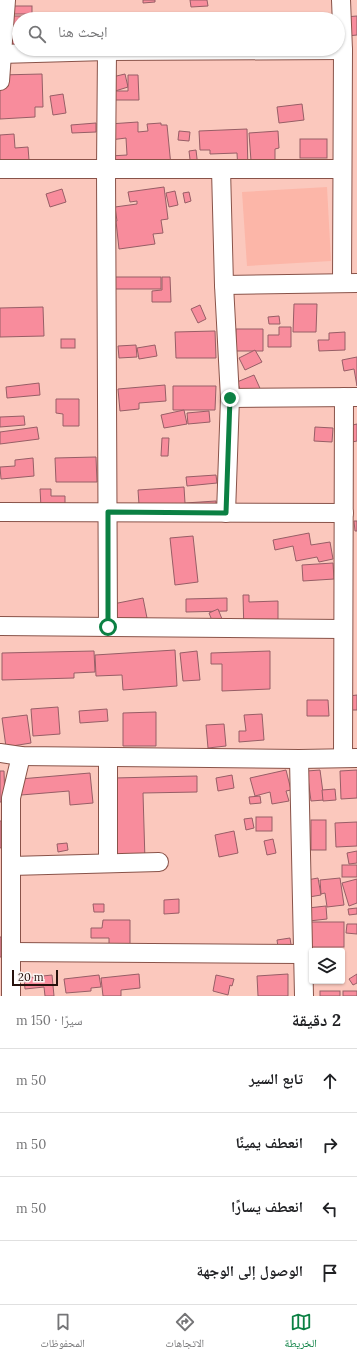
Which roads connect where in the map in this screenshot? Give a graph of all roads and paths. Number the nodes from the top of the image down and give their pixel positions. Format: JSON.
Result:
{"nodes":[{"id":1,"x":6,"y":0,"type":"edge"},
{"id":2,"x":342,"y":0,"type":"edge"},
{"id":3,"x":342,"y":12,"type":"edge"},
{"id":4,"x":1,"y":54,"type":"edge"},
{"id":5,"x":12,"y":54,"type":"edge"},
{"id":6,"x":107,"y":56,"type":"edge"},
{"id":7,"x":343,"y":56,"type":"edge"},
{"id":8,"x":0,"y":81,"type":"edge"},
{"id":9,"x":106,"y":169,"type":"junction"},
{"id":10,"x":221,"y":169,"type":"junction"},
{"id":11,"x":342,"y":169,"type":"junction"},
{"id":12,"x":0,"y":170,"type":"edge"},
{"id":13,"x":349,"y":283,"type":"edge"},
{"id":14,"x":224,"y":285,"type":"junction"},
{"id":15,"x":351,"y":397,"type":"edge"},
{"id":16,"x":230,"y":398,"type":"junction"},
{"id":17,"x":0,"y":512,"type":"edge"},
{"id":18,"x":108,"y":512,"type":"junction"},
{"id":19,"x":226,"y":513,"type":"junction"},
{"id":20,"x":344,"y":513,"type":"junction"},
{"id":21,"x":0,"y":626,"type":"edge"},
{"id":22,"x":108,"y":627,"type":"junction"},
{"id":23,"x":343,"y":629,"type":"junction"},
{"id":24,"x":0,"y":754,"type":"edge"},
{"id":25,"x":21,"y":756,"type":"junction"},
{"id":26,"x":108,"y":757,"type":"junction"},
{"id":27,"x":350,"y":758,"type":"edge"},
{"id":28,"x":299,"y":759,"type":"junction"},
{"id":29,"x":6,"y":798,"type":"edge"},
{"id":30,"x":159,"y":862,"type":"dead end"},
{"id":31,"x":108,"y":863,"type":"junction"},
{"id":32,"x":11,"y":866,"type":"junction"},
{"id":33,"x":11,"y":952,"type":"junction"},
{"id":34,"x":303,"y":954,"type":"junction"},
{"id":35,"x":11,"y":996,"type":"edge"},
{"id":36,"x":304,"y":996,"type":"edge"}],
"edges":[{"from":1,"to":4,"type":"street"},
{"from":2,"to":3,"type":"street"},
{"from":4,"to":5,"type":"street"},
{"from":4,"to":8,"type":"street"},
{"from":6,"to":9,"type":"street"},
{"from":7,"to":11,"type":"street"},
{"from":9,"to":10,"type":"street"},
{"from":9,"to":12,"type":"street"},
{"from":9,"to":18,"type":"street"},
{"from":10,"to":11,"type":"street"},
{"from":10,"to":14,"type":"street"},
{"from":11,"to":13,"type":"street"},
{"from":13,"to":14,"type":"street"},
{"from":14,"to":16,"type":"street"},
{"from":15,"to":16,"type":"street"},
{"from":15,"to":20,"type":"street"},
{"from":16,"to":19,"type":"street"},
{"from":17,"to":18,"type":"street"},
{"from":18,"to":19,"type":"street"},
{"from":18,"to":22,"type":"street"},
{"from":19,"to":20,"type":"street"},
{"from":20,"to":23,"type":"street"},
{"from":21,"to":22,"type":"street"},
{"from":22,"to":23,"type":"street"},
{"from":23,"to":27,"type":"street"},
{"from":24,"to":25,"type":"street"},
{"from":25,"to":26,"type":"street"},
{"from":25,"to":29,"type":"street"},
{"from":26,"to":28,"type":"street"},
{"from":26,"to":31,"type":"street"},
{"from":27,"to":28,"type":"street"},
{"from":28,"to":34,"type":"street"},
{"from":29,"to":32,"type":"street"},
{"from":30,"to":31,"type":"street"},
{"from":31,"to":32,"type":"street"},
{"from":32,"to":33,"type":"street"},
{"from":33,"to":34,"type":"street"},
{"from":33,"to":35,"type":"street"},
{"from":34,"to":36,"type":"street"}]}
